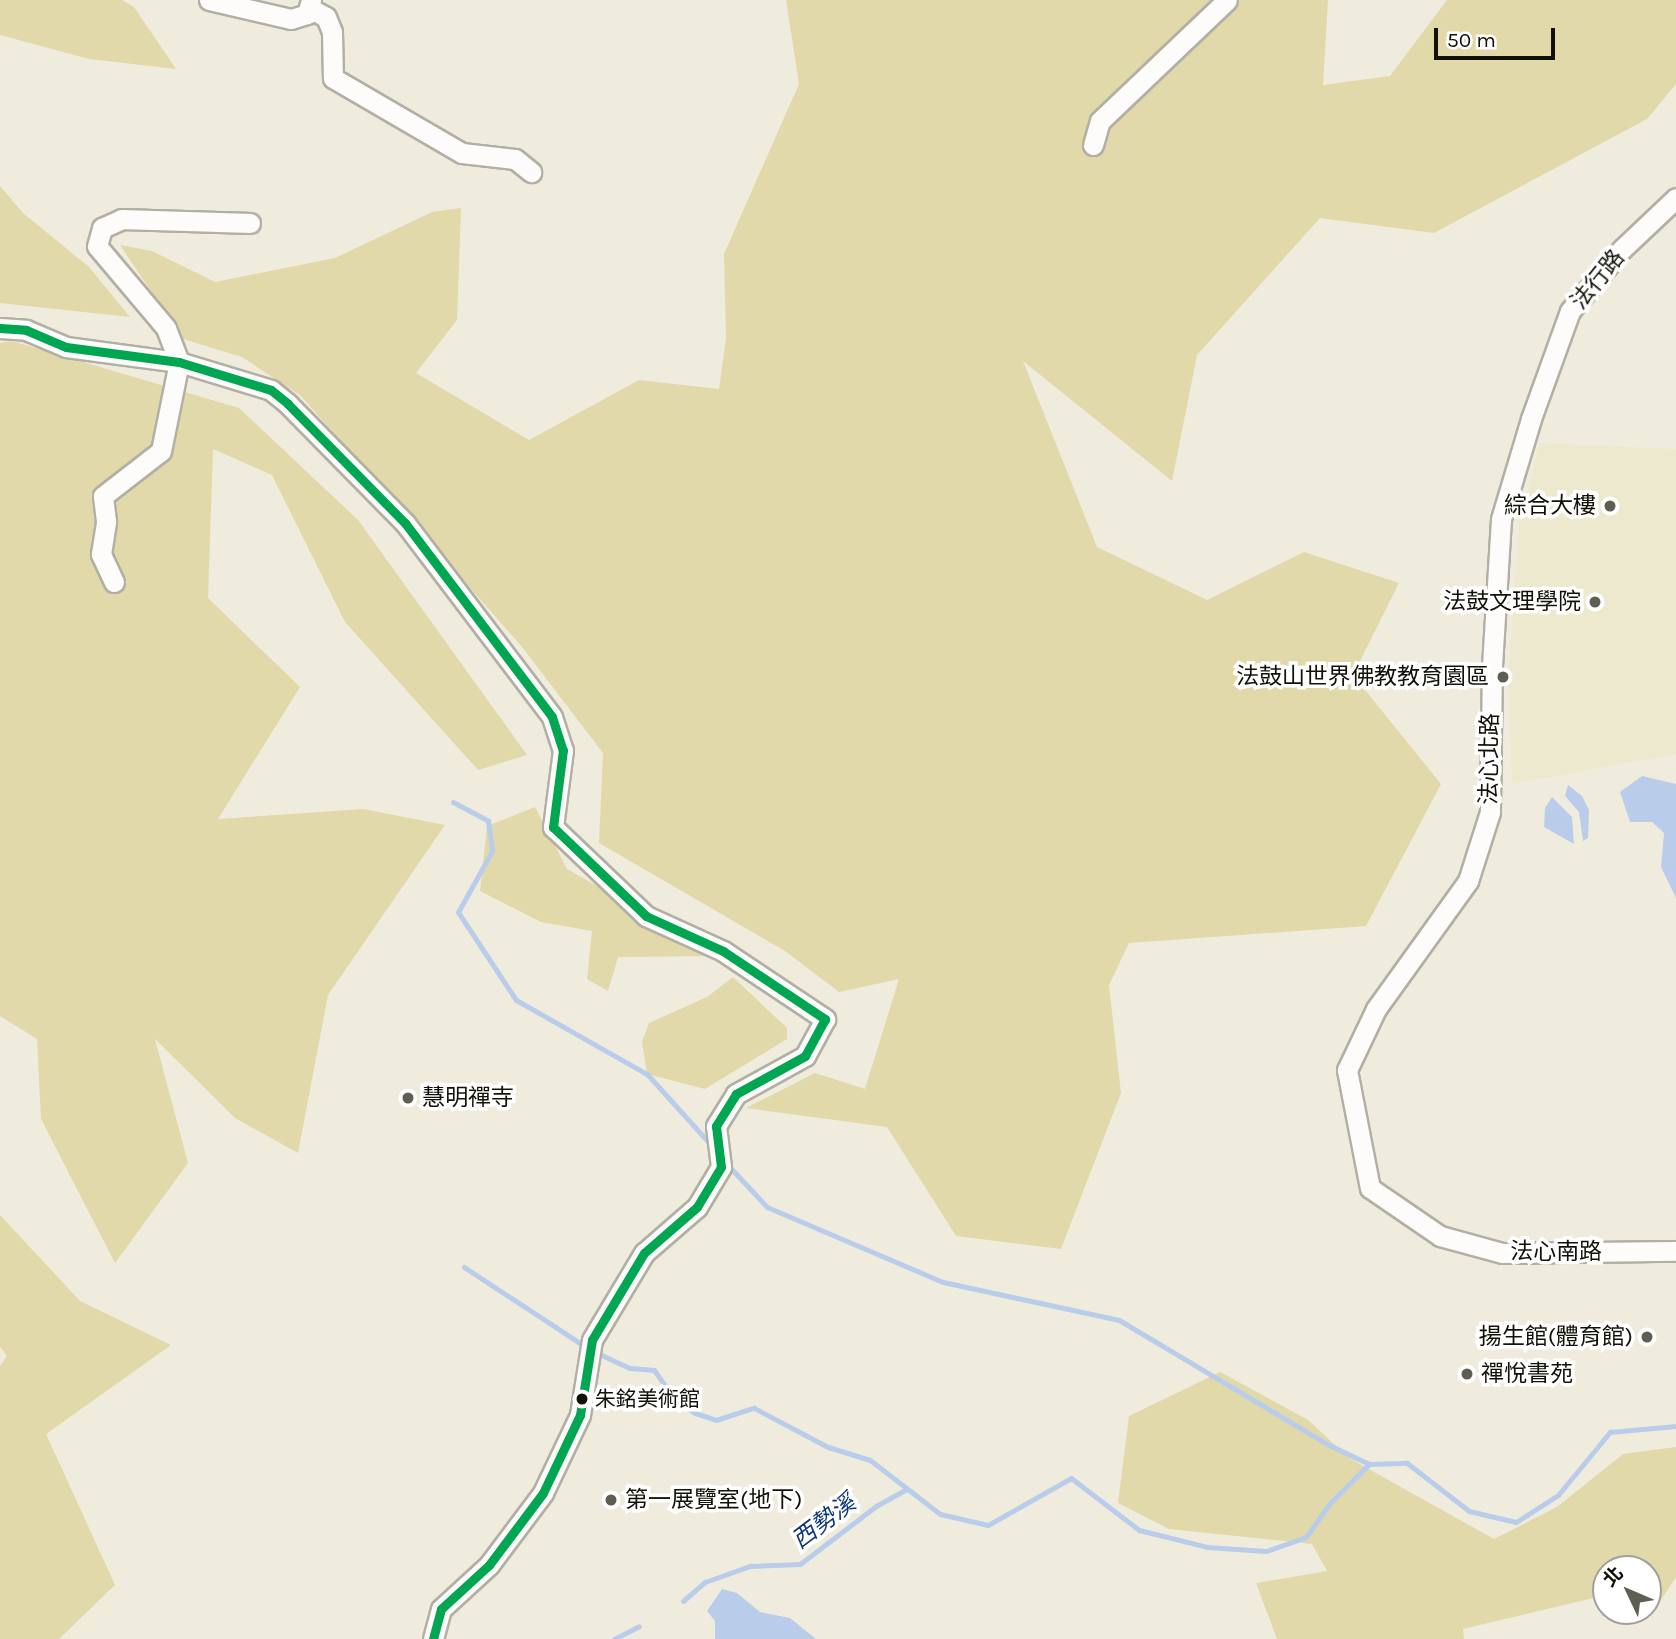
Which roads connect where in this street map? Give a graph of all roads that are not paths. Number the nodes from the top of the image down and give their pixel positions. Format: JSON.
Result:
{"nodes":[{"id":1,"x":209,"y":0,"type":"edge"},
{"id":2,"x":1227,"y":0,"type":"edge"},
{"id":3,"x":310,"y":4,"type":"edge"},
{"id":4,"x":1093,"y":145,"type":"dead end"},
{"id":5,"x":531,"y":172,"type":"dead end"},
{"id":6,"x":1676,"y":198,"type":"edge"},
{"id":7,"x":250,"y":223,"type":"dead end"},
{"id":8,"x":0,"y":328,"type":"edge"},
{"id":9,"x":179,"y":362,"type":"junction"},
{"id":10,"x":1531,"y":419,"type":"joint"},
{"id":11,"x":114,"y":582,"type":"dead end"},
{"id":12,"x":1370,"y":1188,"type":"joint"},
{"id":13,"x":1676,"y":1251,"type":"edge"},
{"id":14,"x":433,"y":1639,"type":"edge"}],
"edges":[{"from":1,"to":3,"type":"street"},
{"from":2,"to":4,"type":"street"},
{"from":3,"to":5,"type":"street"},
{"from":6,"to":10,"type":"street","name":"法行路"},
{"from":7,"to":9,"type":"street"},
{"from":8,"to":9,"type":"street"},
{"from":9,"to":11,"type":"street"},
{"from":9,"to":14,"type":"street"},
{"from":10,"to":12,"type":"street","name":"法心北路"},
{"from":12,"to":13,"type":"street","name":"法心南路"}]}
